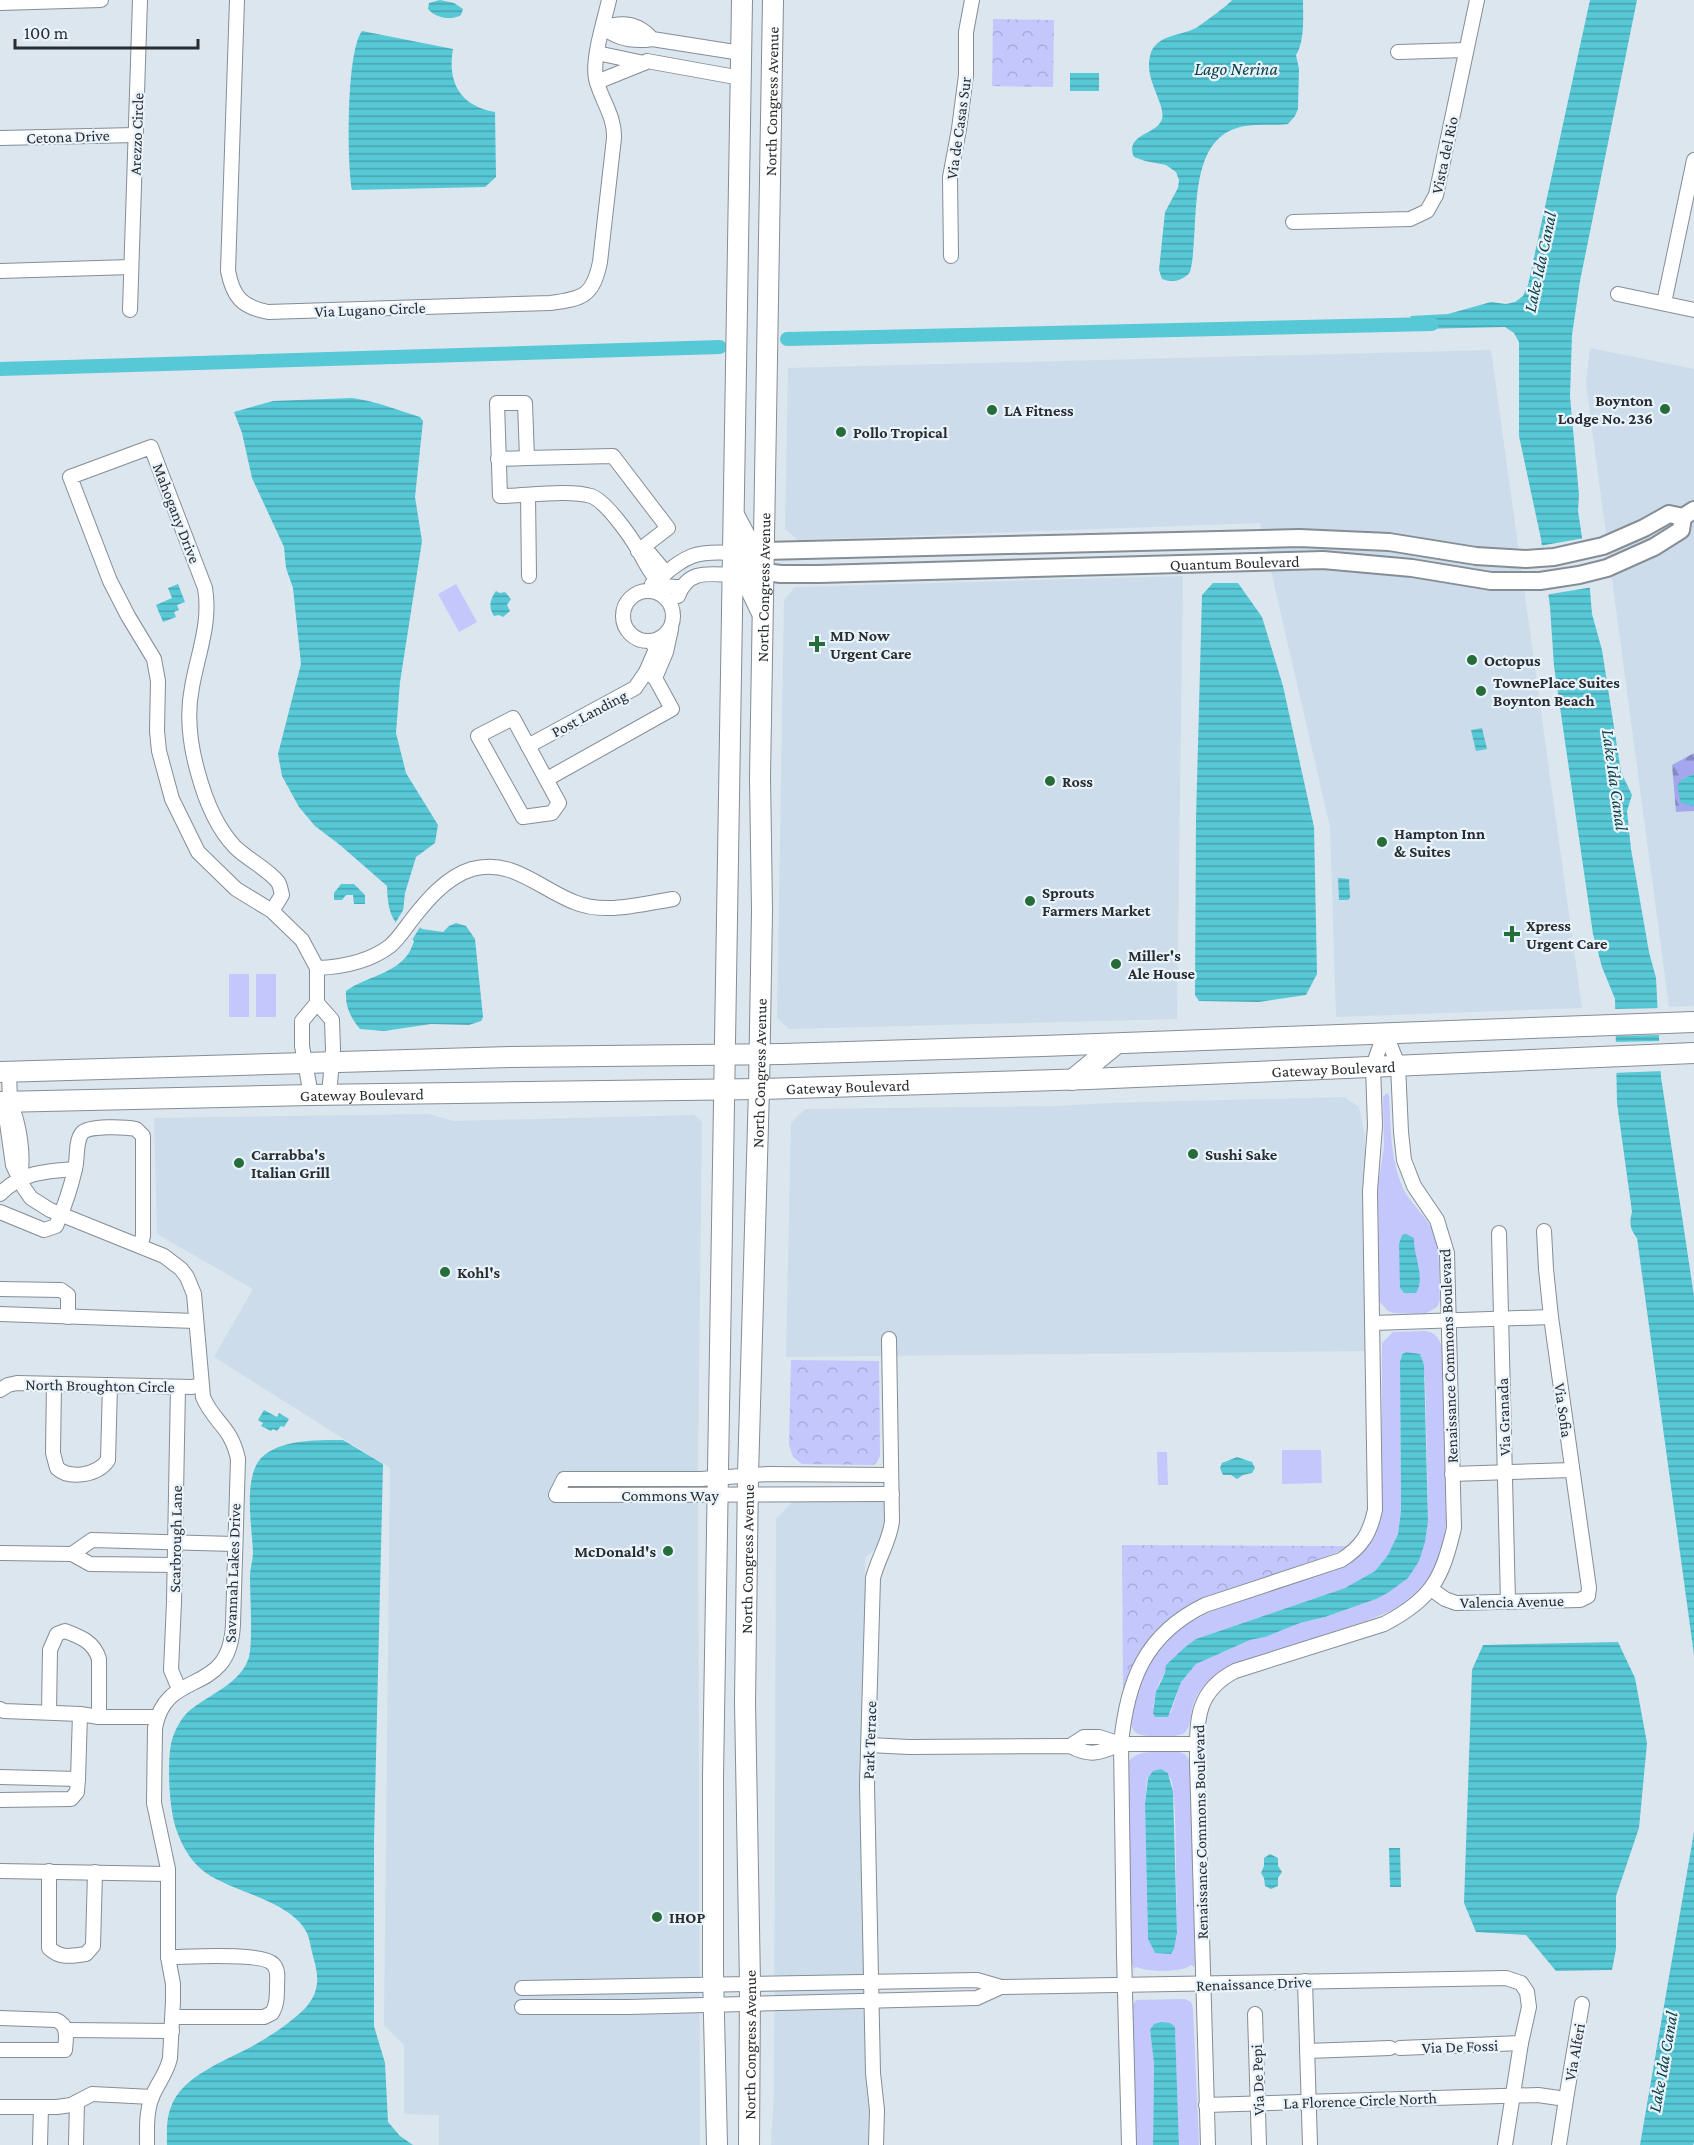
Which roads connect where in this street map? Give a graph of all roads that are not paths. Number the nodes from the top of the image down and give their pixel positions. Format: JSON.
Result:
{"nodes":[{"id":1,"x":70,"y":0,"type":"edge"},
{"id":2,"x":101,"y":0,"type":"edge"},
{"id":3,"x":140,"y":0,"type":"edge"},
{"id":4,"x":237,"y":0,"type":"edge"},
{"id":5,"x":609,"y":0,"type":"edge"},
{"id":6,"x":773,"y":0,"type":"edge"},
{"id":7,"x":972,"y":0,"type":"edge"},
{"id":8,"x":1477,"y":0,"type":"edge"},
{"id":9,"x":53,"y":1,"type":"edge"},
{"id":10,"x":0,"y":3,"type":"edge"},
{"id":11,"x":742,"y":4,"type":"edge"},
{"id":12,"x":604,"y":28,"type":"junction"},
{"id":13,"x":772,"y":45,"type":"junction"},
{"id":14,"x":1466,"y":50,"type":"junction"},
{"id":15,"x":1398,"y":52,"type":"dead end"},
{"id":16,"x":597,"y":53,"type":"junction"},
{"id":17,"x":741,"y":53,"type":"junction"},
{"id":18,"x":644,"y":63,"type":"junction"},
{"id":19,"x":741,"y":78,"type":"junction"},
{"id":20,"x":597,"y":82,"type":"junction"},
{"id":21,"x":772,"y":87,"type":"junction"},
{"id":22,"x":136,"y":135,"type":"junction"},
{"id":23,"x":0,"y":138,"type":"edge"},
{"id":24,"x":1694,"y":160,"type":"edge"},
{"id":25,"x":1293,"y":222,"type":"dead end"},
{"id":26,"x":951,"y":256,"type":"dead end"},
{"id":27,"x":131,"y":267,"type":"junction"},
{"id":28,"x":0,"y":271,"type":"edge"},
{"id":29,"x":1618,"y":294,"type":"dead end"},
{"id":30,"x":1664,"y":303,"type":"junction"},
{"id":31,"x":130,"y":310,"type":"dead end"},
{"id":32,"x":1694,"y":310,"type":"edge"},
{"id":33,"x":527,"y":458,"type":"junction"},
{"id":34,"x":498,"y":459,"type":"junction"},
{"id":35,"x":528,"y":495,"type":"junction"},
{"id":36,"x":733,"y":514,"type":"junction"},
{"id":37,"x":1688,"y":514,"type":"edge"},
{"id":38,"x":638,"y":550,"type":"junction"},
{"id":39,"x":764,"y":551,"type":"junction"},
{"id":40,"x":733,"y":553,"type":"junction"},
{"id":41,"x":764,"y":572,"type":"junction"},
{"id":42,"x":732,"y":575,"type":"junction"},
{"id":43,"x":529,"y":576,"type":"dead end"},
{"id":44,"x":662,"y":576,"type":"junction"},
{"id":45,"x":681,"y":587,"type":"junction"},
{"id":46,"x":639,"y":593,"type":"junction"},
{"id":47,"x":673,"y":612,"type":"junction"},
{"id":48,"x":763,"y":614,"type":"junction"},
{"id":49,"x":671,"y":628,"type":"junction"},
{"id":50,"x":651,"y":641,"type":"junction"},
{"id":51,"x":651,"y":675,"type":"junction"},
{"id":52,"x":528,"y":746,"type":"junction"},
{"id":53,"x":546,"y":779,"type":"junction"},
{"id":54,"x":673,"y":899,"type":"dead end"},
{"id":55,"x":272,"y":911,"type":"junction"},
{"id":56,"x":317,"y":968,"type":"junction"},
{"id":57,"x":317,"y":1003,"type":"junction"},
{"id":58,"x":1694,"y":1022,"type":"edge"},
{"id":59,"x":1385,"y":1032,"type":"junction"},
{"id":60,"x":1116,"y":1044,"type":"junction"},
{"id":61,"x":724,"y":1053,"type":"junction"},
{"id":62,"x":759,"y":1053,"type":"junction"},
{"id":63,"x":1694,"y":1053,"type":"edge"},
{"id":64,"x":332,"y":1062,"type":"junction"},
{"id":65,"x":305,"y":1063,"type":"junction"},
{"id":66,"x":1398,"y":1065,"type":"junction"},
{"id":67,"x":1373,"y":1066,"type":"junction"},
{"id":68,"x":4,"y":1072,"type":"edge"},
{"id":69,"x":1072,"y":1080,"type":"junction"},
{"id":70,"x":723,"y":1089,"type":"junction"},
{"id":71,"x":759,"y":1089,"type":"junction"},
{"id":72,"x":320,"y":1095,"type":"junction"},
{"id":73,"x":5,"y":1102,"type":"edge"},
{"id":74,"x":75,"y":1169,"type":"junction"},
{"id":75,"x":20,"y":1180,"type":"junction"},
{"id":76,"x":0,"y":1194,"type":"edge"},
{"id":77,"x":0,"y":1212,"type":"edge"},
{"id":78,"x":60,"y":1214,"type":"junction"},
{"id":79,"x":1544,"y":1231,"type":"dead end"},
{"id":80,"x":1499,"y":1233,"type":"dead end"},
{"id":81,"x":141,"y":1246,"type":"junction"},
{"id":82,"x":0,"y":1289,"type":"edge"},
{"id":83,"x":0,"y":1314,"type":"edge"},
{"id":84,"x":68,"y":1317,"type":"junction"},
{"id":85,"x":1551,"y":1317,"type":"junction"},
{"id":86,"x":1501,"y":1319,"type":"junction"},
{"id":87,"x":195,"y":1321,"type":"junction"},
{"id":88,"x":1449,"y":1322,"type":"junction"},
{"id":89,"x":1373,"y":1323,"type":"junction"},
{"id":90,"x":889,"y":1339,"type":"dead end"},
{"id":91,"x":54,"y":1384,"type":"junction"},
{"id":92,"x":110,"y":1385,"type":"junction"},
{"id":93,"x":201,"y":1385,"type":"junction"},
{"id":94,"x":178,"y":1387,"type":"junction"},
{"id":95,"x":0,"y":1390,"type":"edge"},
{"id":96,"x":1572,"y":1470,"type":"junction"},
{"id":97,"x":1504,"y":1472,"type":"junction"},
{"id":98,"x":1452,"y":1474,"type":"junction"},
{"id":99,"x":890,"y":1475,"type":"junction"},
{"id":100,"x":748,"y":1484,"type":"junction"},
{"id":101,"x":717,"y":1486,"type":"junction"},
{"id":102,"x":892,"y":1494,"type":"junction"},
{"id":103,"x":175,"y":1542,"type":"junction"},
{"id":104,"x":234,"y":1544,"type":"junction"},
{"id":105,"x":0,"y":1553,"type":"edge"},
{"id":106,"x":72,"y":1554,"type":"junction"},
{"id":107,"x":175,"y":1565,"type":"junction"},
{"id":108,"x":1590,"y":1588,"type":"joint"},
{"id":109,"x":1431,"y":1589,"type":"junction"},
{"id":110,"x":1508,"y":1602,"type":"junction"},
{"id":111,"x":179,"y":1689,"type":"junction"},
{"id":112,"x":0,"y":1709,"type":"edge"},
{"id":113,"x":49,"y":1712,"type":"junction"},
{"id":114,"x":80,"y":1714,"type":"junction"},
{"id":115,"x":99,"y":1717,"type":"junction"},
{"id":116,"x":157,"y":1718,"type":"junction"},
{"id":117,"x":1121,"y":1744,"type":"junction"},
{"id":118,"x":1197,"y":1744,"type":"junction"},
{"id":119,"x":869,"y":1745,"type":"junction"},
{"id":120,"x":0,"y":1777,"type":"edge"},
{"id":121,"x":78,"y":1779,"type":"junction"},
{"id":122,"x":0,"y":1800,"type":"edge"},
{"id":123,"x":0,"y":1871,"type":"edge"},
{"id":124,"x":49,"y":1871,"type":"junction"},
{"id":125,"x":95,"y":1872,"type":"junction"},
{"id":126,"x":168,"y":1874,"type":"junction"},
{"id":127,"x":168,"y":1957,"type":"junction"},
{"id":128,"x":872,"y":1981,"type":"junction"},
{"id":129,"x":1305,"y":1981,"type":"junction"},
{"id":130,"x":1203,"y":1984,"type":"junction"},
{"id":131,"x":1125,"y":1985,"type":"junction"},
{"id":132,"x":628,"y":1987,"type":"junction"},
{"id":133,"x":1001,"y":1987,"type":"junction"},
{"id":134,"x":522,"y":1988,"type":"dead end"},
{"id":135,"x":750,"y":1993,"type":"junction"},
{"id":136,"x":714,"y":1995,"type":"junction"},
{"id":137,"x":872,"y":2000,"type":"junction"},
{"id":138,"x":1582,"y":2004,"type":"dead end"},
{"id":139,"x":522,"y":2007,"type":"dead end"},
{"id":140,"x":628,"y":2007,"type":"junction"},
{"id":141,"x":1255,"y":2014,"type":"dead end"},
{"id":142,"x":173,"y":2017,"type":"junction"},
{"id":143,"x":0,"y":2018,"type":"edge"},
{"id":144,"x":66,"y":2031,"type":"junction"},
{"id":145,"x":172,"y":2031,"type":"junction"},
{"id":146,"x":1521,"y":2043,"type":"junction"},
{"id":147,"x":0,"y":2050,"type":"edge"},
{"id":148,"x":1307,"y":2051,"type":"junction"},
{"id":149,"x":1513,"y":2095,"type":"junction"},
{"id":150,"x":152,"y":2097,"type":"junction"},
{"id":151,"x":1566,"y":2099,"type":"junction"},
{"id":152,"x":1309,"y":2101,"type":"junction"},
{"id":153,"x":77,"y":2102,"type":"junction"},
{"id":154,"x":1258,"y":2103,"type":"junction"},
{"id":155,"x":1206,"y":2104,"type":"junction"},
{"id":156,"x":0,"y":2107,"type":"edge"},
{"id":157,"x":41,"y":2107,"type":"junction"},
{"id":158,"x":40,"y":2145,"type":"edge"},
{"id":159,"x":76,"y":2145,"type":"edge"},
{"id":160,"x":147,"y":2145,"type":"edge"},
{"id":161,"x":717,"y":2145,"type":"edge"},
{"id":162,"x":749,"y":2145,"type":"edge"},
{"id":163,"x":876,"y":2145,"type":"edge"},
{"id":164,"x":1129,"y":2145,"type":"edge"},
{"id":165,"x":1208,"y":2145,"type":"edge"},
{"id":166,"x":1259,"y":2145,"type":"edge"},
{"id":167,"x":1310,"y":2145,"type":"edge"},
{"id":168,"x":1505,"y":2145,"type":"edge"},
{"id":169,"x":1558,"y":2145,"type":"edge"}],
"edges":[{"from":1,"to":2,"type":"street"},
{"from":1,"to":9,"type":"street"},
{"from":3,"to":22,"type":"street","name":"Arezzo Circle"},
{"from":4,"to":20,"type":"street","name":"Via Lugano Circle"},
{"from":5,"to":12,"type":"street","name":"Via Lugano Circle"},
{"from":6,"to":13,"type":"main road","name":"North Congress Avenue"},
{"from":7,"to":26,"type":"street","name":"Via de Casas Sur"},
{"from":8,"to":14,"type":"street","name":"Vista del Rio"},
{"from":9,"to":10,"type":"street"},
{"from":11,"to":13,"type":"main road"},
{"from":11,"to":17,"type":"main road","name":"North Congress Avenue"},
{"from":12,"to":16,"type":"street","name":"Via Lugano Circle"},
{"from":12,"to":17,"type":"street"},
{"from":13,"to":21,"type":"main road","name":"North Congress Avenue"},
{"from":14,"to":15,"type":"street"},
{"from":14,"to":25,"type":"street","name":"Vista del Rio"},
{"from":16,"to":18,"type":"street"},
{"from":16,"to":20,"type":"street","name":"Via Lugano Circle"},
{"from":17,"to":19,"type":"main road","name":"North Congress Avenue"},
{"from":17,"to":21,"type":"main road"},
{"from":18,"to":19,"type":"street"},
{"from":18,"to":20,"type":"street"},
{"from":19,"to":36,"type":"main road","name":"North Congress Avenue"},
{"from":21,"to":39,"type":"main road","name":"North Congress Avenue"},
{"from":22,"to":23,"type":"street","name":"Cetona Drive"},
{"from":22,"to":27,"type":"street","name":"Arezzo Circle"},
{"from":24,"to":30,"type":"street"},
{"from":27,"to":28,"type":"street"},
{"from":27,"to":31,"type":"street","name":"Arezzo Circle"},
{"from":29,"to":30,"type":"street"},
{"from":30,"to":32,"type":"street"},
{"from":33,"to":34,"type":"street"},
{"from":33,"to":34,"type":"street"},
{"from":33,"to":38,"type":"street"},
{"from":34,"to":35,"type":"street"},
{"from":35,"to":38,"type":"street"},
{"from":35,"to":43,"type":"street"},
{"from":36,"to":40,"type":"main road","name":"North Congress Avenue"},
{"from":36,"to":41,"type":"main road"},
{"from":37,"to":39,"type":"street","name":"Quantum Boulevard"},
{"from":37,"to":41,"type":"street","name":"Quantum Boulevard"},
{"from":38,"to":44,"type":"street"},
{"from":39,"to":41,"type":"main road","name":"North Congress Avenue"},
{"from":40,"to":42,"type":"main road","name":"North Congress Avenue"},
{"from":40,"to":44,"type":"street"},
{"from":40,"to":48,"type":"main road"},
{"from":41,"to":48,"type":"main road","name":"North Congress Avenue"},
{"from":42,"to":45,"type":"street"},
{"from":42,"to":61,"type":"main road","name":"North Congress Avenue"},
{"from":44,"to":45,"type":"street"},
{"from":44,"to":46,"type":"street"},
{"from":45,"to":47,"type":"street"},
{"from":46,"to":47,"type":"street"},
{"from":46,"to":50,"type":"street"},
{"from":47,"to":49,"type":"street"},
{"from":48,"to":62,"type":"main road","name":"North Congress Avenue"},
{"from":49,"to":50,"type":"street"},
{"from":49,"to":51,"type":"street","name":"Post Landing"},
{"from":50,"to":51,"type":"street","name":"Post Landing"},
{"from":51,"to":52,"type":"street","name":"Post Landing"},
{"from":51,"to":53,"type":"street"},
{"from":52,"to":53,"type":"street"},
{"from":52,"to":53,"type":"street"},
{"from":54,"to":56,"type":"street"},
{"from":55,"to":55,"type":"street","name":"Mahogany Drive"},
{"from":55,"to":56,"type":"street","name":"Mahogany Drive"},
{"from":56,"to":57,"type":"street","name":"Mahogany Drive"},
{"from":57,"to":64,"type":"street"},
{"from":57,"to":65,"type":"street"},
{"from":58,"to":59,"type":"main road","name":"Gateway Boulevard"},
{"from":59,"to":60,"type":"main road","name":"Gateway Boulevard"},
{"from":59,"to":66,"type":"street","name":"Renaissance Commons Boulevard"},
{"from":59,"to":67,"type":"street"},
{"from":60,"to":62,"type":"main road","name":"Gateway Boulevard"},
{"from":60,"to":69,"type":"main road"},
{"from":61,"to":62,"type":"main road","name":"Gateway Boulevard"},
{"from":61,"to":64,"type":"main road","name":"Gateway Boulevard"},
{"from":61,"to":70,"type":"main road","name":"North Congress Avenue"},
{"from":62,"to":71,"type":"main road","name":"North Congress Avenue"},
{"from":63,"to":66,"type":"main road","name":"Gateway Boulevard"},
{"from":64,"to":65,"type":"main road","name":"Gateway Boulevard"},
{"from":64,"to":72,"type":"street"},
{"from":65,"to":68,"type":"main road","name":"Gateway Boulevard"},
{"from":65,"to":72,"type":"street"},
{"from":66,"to":67,"type":"main road","name":"Gateway Boulevard"},
{"from":66,"to":88,"type":"street","name":"Renaissance Commons Boulevard"},
{"from":67,"to":69,"type":"main road","name":"Gateway Boulevard"},
{"from":67,"to":89,"type":"street"},
{"from":68,"to":73,"type":"street"},
{"from":69,"to":71,"type":"main road","name":"Gateway Boulevard"},
{"from":70,"to":71,"type":"main road","name":"Gateway Boulevard"},
{"from":70,"to":72,"type":"main road","name":"Gateway Boulevard"},
{"from":70,"to":101,"type":"main road","name":"North Congress Avenue"},
{"from":71,"to":100,"type":"main road","name":"North Congress Avenue"},
{"from":72,"to":73,"type":"main road","name":"Gateway Boulevard"},
{"from":73,"to":75,"type":"street"},
{"from":74,"to":75,"type":"street"},
{"from":74,"to":78,"type":"street"},
{"from":74,"to":81,"type":"street"},
{"from":75,"to":76,"type":"street"},
{"from":75,"to":78,"type":"street","name":"Savannah Lakes Drive"},
{"from":77,"to":78,"type":"street"},
{"from":78,"to":81,"type":"street","name":"Savannah Lakes Drive"},
{"from":79,"to":85,"type":"street","name":"Via Sofia"},
{"from":80,"to":86,"type":"street","name":"Via Granada"},
{"from":81,"to":87,"type":"street","name":"Savannah Lakes Drive"},
{"from":82,"to":84,"type":"street"},
{"from":83,"to":84,"type":"street"},
{"from":84,"to":87,"type":"street"},
{"from":85,"to":86,"type":"street"},
{"from":85,"to":96,"type":"street","name":"Via Sofia"},
{"from":86,"to":88,"type":"street"},
{"from":86,"to":97,"type":"street","name":"Via Granada"},
{"from":87,"to":93,"type":"street","name":"Savannah Lakes Drive"},
{"from":88,"to":89,"type":"street"},
{"from":88,"to":98,"type":"street","name":"Renaissance Commons Boulevard"},
{"from":89,"to":117,"type":"street"},
{"from":90,"to":99,"type":"street","name":"Park Terrace"},
{"from":91,"to":92,"type":"street","name":"North Broughton Circle"},
{"from":91,"to":92,"type":"street"},
{"from":91,"to":95,"type":"street","name":"North Broughton Circle"},
{"from":92,"to":94,"type":"street","name":"North Broughton Circle"},
{"from":93,"to":94,"type":"street","name":"North Broughton Circle"},
{"from":93,"to":104,"type":"street","name":"Savannah Lakes Drive"},
{"from":94,"to":103,"type":"street","name":"Scarbrough Lane"},
{"from":96,"to":97,"type":"street"},
{"from":96,"to":108,"type":"street","name":"Via Sofia"},
{"from":97,"to":98,"type":"street"},
{"from":97,"to":110,"type":"street","name":"Via Granada"},
{"from":98,"to":109,"type":"street","name":"Renaissance Commons Boulevard"},
{"from":99,"to":100,"type":"street","name":"Commons Way"},
{"from":99,"to":102,"type":"street","name":"Park Terrace"},
{"from":100,"to":101,"type":"street","name":"Commons Way"},
{"from":100,"to":102,"type":"street","name":"Commons Way"},
{"from":100,"to":135,"type":"main road","name":"North Congress Avenue"},
{"from":101,"to":101,"type":"street","name":"Commons Way"},
{"from":101,"to":136,"type":"main road","name":"North Congress Avenue"},
{"from":102,"to":119,"type":"street","name":"Park Terrace"},
{"from":103,"to":104,"type":"street"},
{"from":103,"to":106,"type":"street"},
{"from":103,"to":107,"type":"street","name":"Scarbrough Lane"},
{"from":104,"to":111,"type":"street","name":"Savannah Lakes Drive"},
{"from":105,"to":106,"type":"street"},
{"from":106,"to":107,"type":"street"},
{"from":107,"to":111,"type":"street","name":"Scarbrough Lane"},
{"from":108,"to":110,"type":"street","name":"Valencia Avenue"},
{"from":109,"to":110,"type":"street","name":"Valencia Avenue"},
{"from":109,"to":118,"type":"street","name":"Renaissance Commons Boulevard"},
{"from":111,"to":116,"type":"street","name":"Savannah Lakes Drive"},
{"from":112,"to":113,"type":"street"},
{"from":113,"to":114,"type":"street"},
{"from":113,"to":115,"type":"street"},
{"from":114,"to":115,"type":"street"},
{"from":114,"to":121,"type":"street"},
{"from":115,"to":116,"type":"street"},
{"from":116,"to":126,"type":"street"},
{"from":117,"to":118,"type":"street"},
{"from":117,"to":119,"type":"street"},
{"from":117,"to":131,"type":"street"},
{"from":118,"to":130,"type":"street","name":"Renaissance Commons Boulevard"},
{"from":119,"to":128,"type":"street","name":"Park Terrace"},
{"from":120,"to":121,"type":"street"},
{"from":121,"to":122,"type":"street"},
{"from":123,"to":124,"type":"street"},
{"from":124,"to":125,"type":"street"},
{"from":124,"to":125,"type":"street"},
{"from":125,"to":126,"type":"street"},
{"from":126,"to":127,"type":"street"},
{"from":127,"to":142,"type":"street"},
{"from":127,"to":142,"type":"street"},
{"from":128,"to":133,"type":"street","name":"Renaissance Drive"},
{"from":128,"to":135,"type":"street","name":"Renaissance Drive"},
{"from":128,"to":137,"type":"street","name":"Park Terrace"},
{"from":129,"to":130,"type":"street","name":"Renaissance Drive"},
{"from":129,"to":146,"type":"street","name":"Renaissance Drive"},
{"from":129,"to":148,"type":"street"},
{"from":130,"to":131,"type":"street","name":"Renaissance Drive"},
{"from":130,"to":155,"type":"street","name":"Renaissance Commons Boulevard"},
{"from":131,"to":133,"type":"street","name":"Renaissance Drive"},
{"from":131,"to":164,"type":"street"},
{"from":132,"to":134,"type":"street"},
{"from":132,"to":136,"type":"street"},
{"from":132,"to":140,"type":"street"},
{"from":133,"to":137,"type":"street","name":"Renaissance Drive"},
{"from":135,"to":136,"type":"street","name":"Renaissance Drive"},
{"from":135,"to":136,"type":"street","name":"Renaissance Drive"},
{"from":135,"to":137,"type":"street","name":"Renaissance Drive"},
{"from":135,"to":162,"type":"main road","name":"North Congress Avenue"},
{"from":136,"to":140,"type":"street"},
{"from":136,"to":161,"type":"main road","name":"North Congress Avenue"},
{"from":137,"to":163,"type":"street","name":"Park Terrace"},
{"from":138,"to":151,"type":"street","name":"Via Alferi"},
{"from":139,"to":140,"type":"street"},
{"from":141,"to":154,"type":"street","name":"Via De Pepi"},
{"from":142,"to":145,"type":"street"},
{"from":143,"to":144,"type":"street"},
{"from":144,"to":145,"type":"street"},
{"from":144,"to":147,"type":"street"},
{"from":145,"to":150,"type":"street"},
{"from":146,"to":148,"type":"street","name":"Via De Fossi"},
{"from":146,"to":149,"type":"street"},
{"from":148,"to":152,"type":"street"},
{"from":149,"to":151,"type":"street","name":"Via Alferi"},
{"from":149,"to":152,"type":"street","name":"La Florence Circle North"},
{"from":149,"to":168,"type":"street"},
{"from":150,"to":153,"type":"street"},
{"from":150,"to":160,"type":"street"},
{"from":151,"to":169,"type":"street","name":"Via Alferi"},
{"from":152,"to":154,"type":"street","name":"La Florence Circle North"},
{"from":152,"to":167,"type":"street"},
{"from":153,"to":157,"type":"street"},
{"from":153,"to":159,"type":"street"},
{"from":154,"to":155,"type":"street","name":"La Florence Circle North"},
{"from":154,"to":166,"type":"street","name":"Via De Pepi"},
{"from":155,"to":165,"type":"street","name":"Renaissance Commons Boulevard"},
{"from":156,"to":157,"type":"street"},
{"from":157,"to":158,"type":"street"}]}
